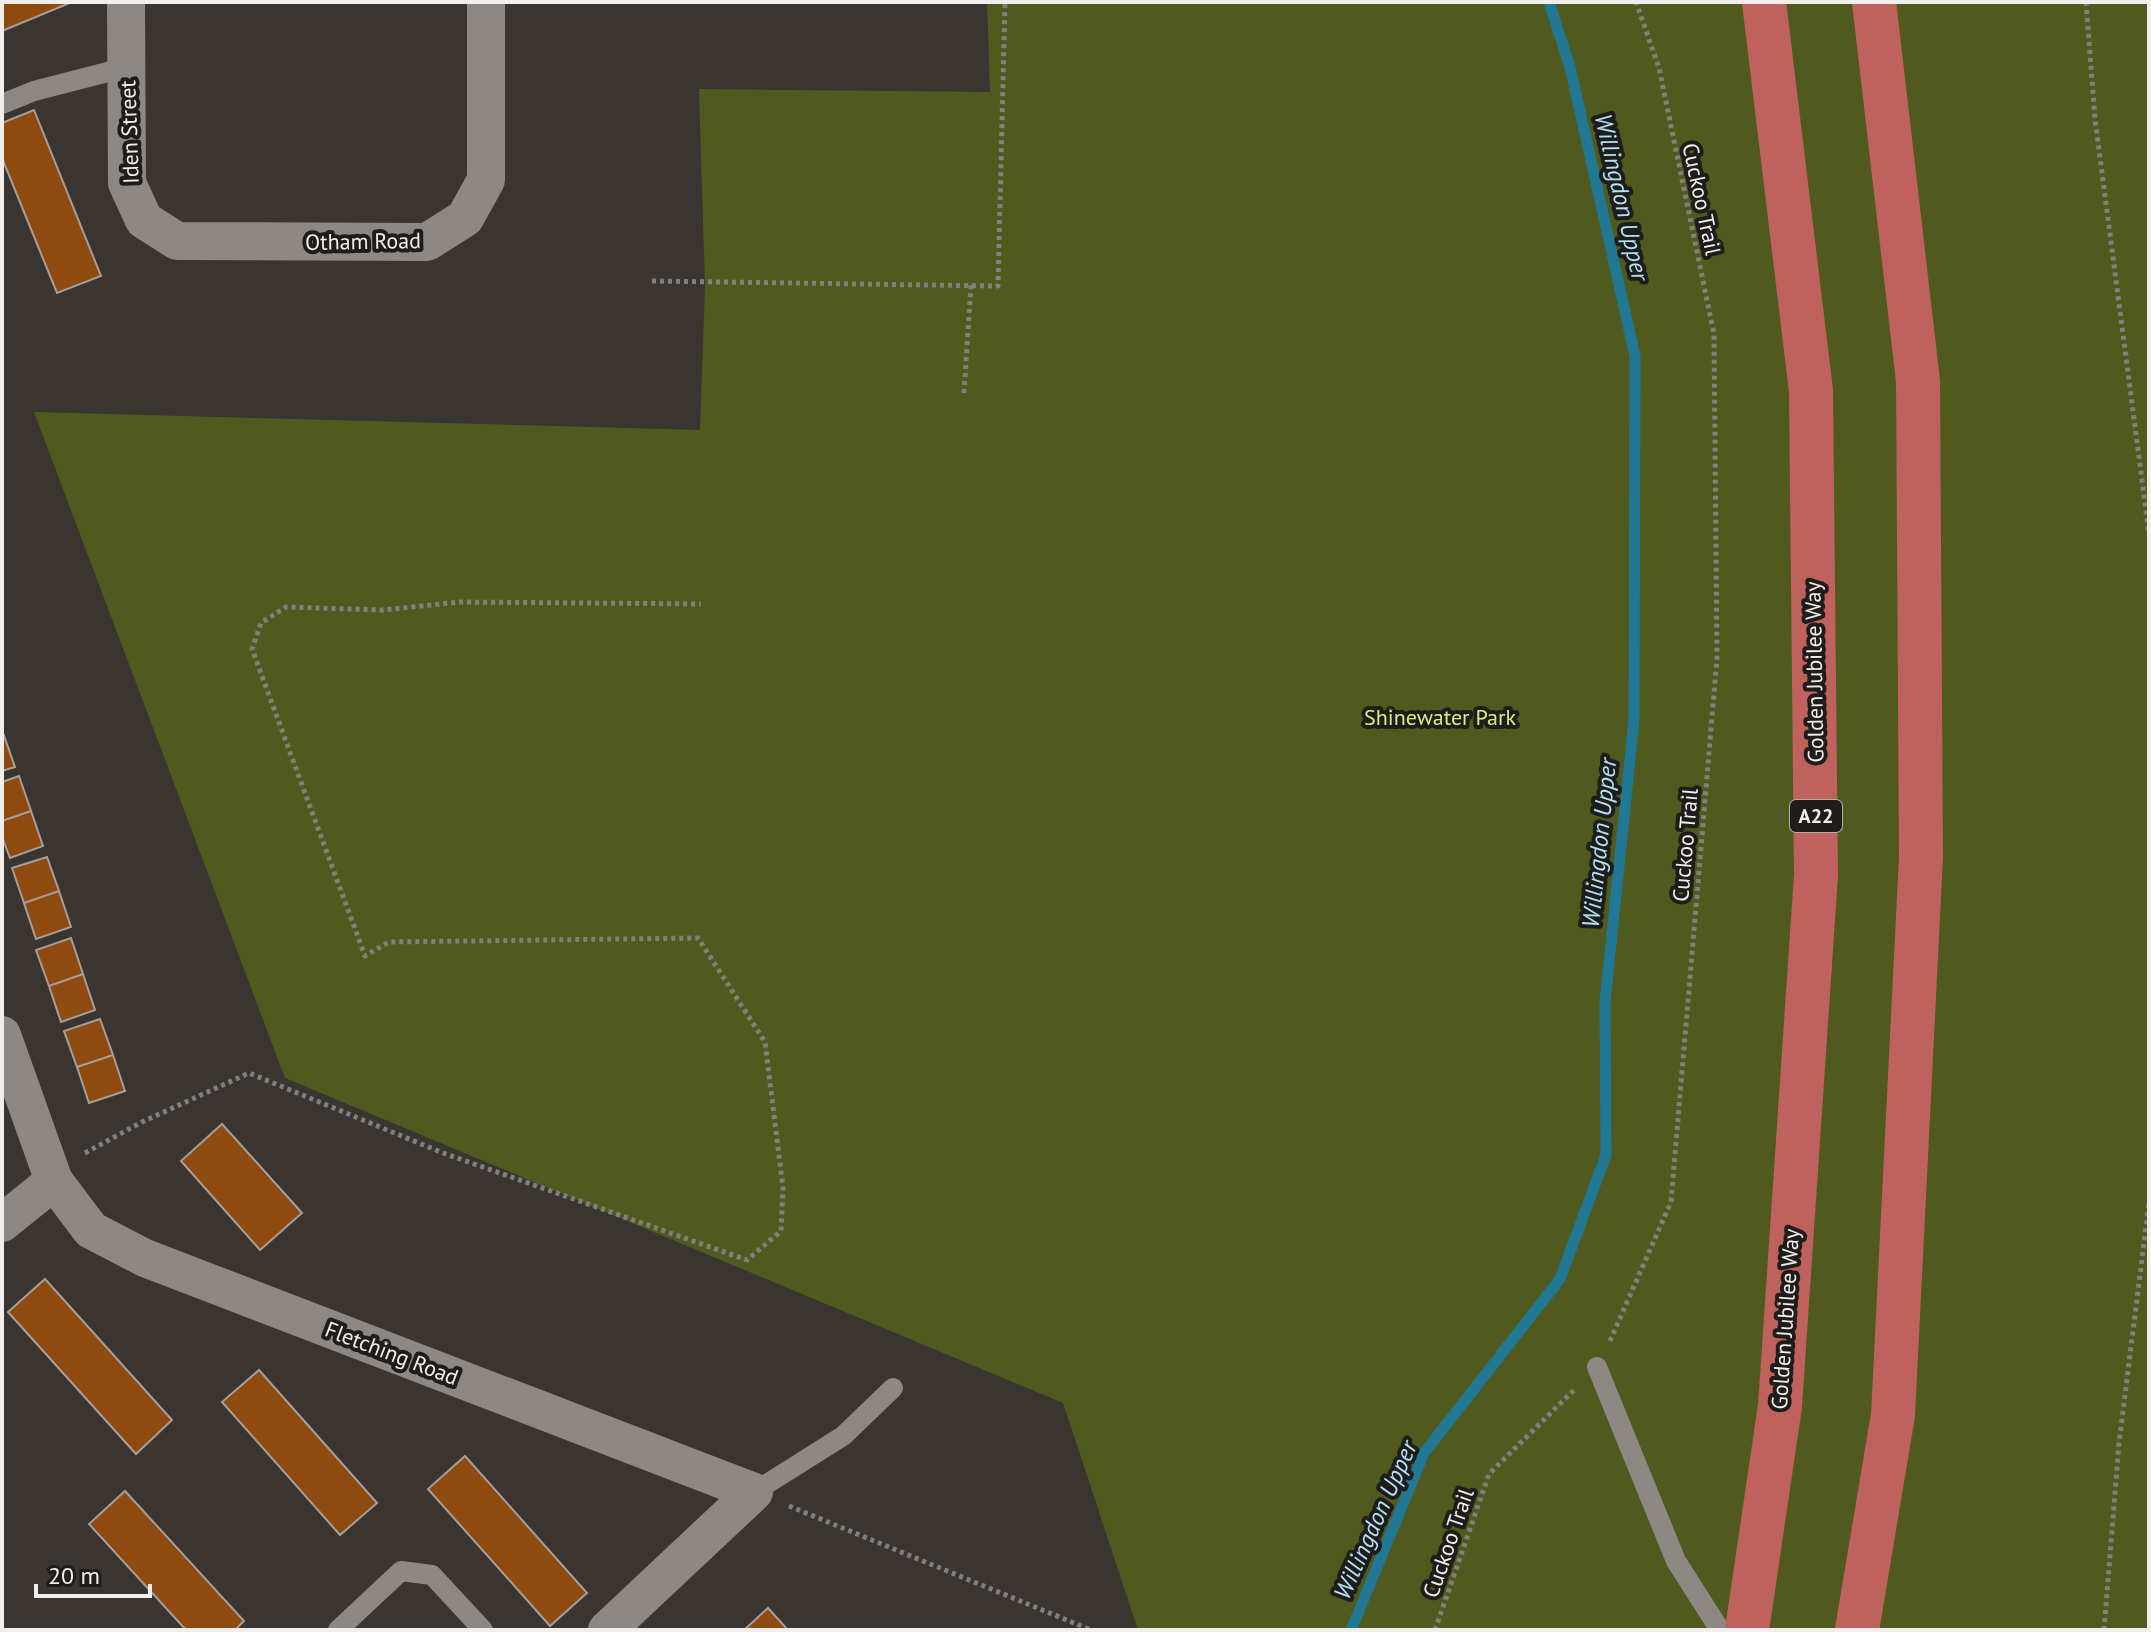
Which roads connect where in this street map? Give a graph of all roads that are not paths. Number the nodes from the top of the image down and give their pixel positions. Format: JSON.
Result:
{"nodes":[{"id":1,"x":126,"y":2,"type":"edge"},
{"id":2,"x":486,"y":2,"type":"edge"},
{"id":3,"x":1764,"y":2,"type":"edge"},
{"id":4,"x":1874,"y":2,"type":"edge"},
{"id":5,"x":127,"y":67,"type":"junction"},
{"id":6,"x":2,"y":104,"type":"edge"},
{"id":7,"x":177,"y":241,"type":"joint"},
{"id":8,"x":2,"y":1035,"type":"edge"},
{"id":9,"x":54,"y":1181,"type":"junction"},
{"id":10,"x":2,"y":1223,"type":"edge"},
{"id":11,"x":1597,"y":1367,"type":"road end"},
{"id":12,"x":893,"y":1388,"type":"dead end"},
{"id":13,"x":754,"y":1492,"type":"junction"},
{"id":14,"x":338,"y":1630,"type":"edge"},
{"id":15,"x":483,"y":1630,"type":"edge"},
{"id":16,"x":607,"y":1630,"type":"edge"},
{"id":17,"x":1720,"y":1630,"type":"edge"},
{"id":18,"x":1747,"y":1630,"type":"edge"},
{"id":19,"x":1857,"y":1630,"type":"edge"}],
"edges":[{"from":1,"to":5,"type":"street","name":"Iden Street"},
{"from":2,"to":7,"type":"street","name":"Otham Road"},
{"from":3,"to":18,"type":"highway","name":"Golden Jubilee Way","number":"A22"},
{"from":4,"to":19,"type":"highway"},
{"from":5,"to":6,"type":"lane"},
{"from":5,"to":7,"type":"street","name":"Iden Street"},
{"from":8,"to":9,"type":"street","name":"Fletching Road"},
{"from":9,"to":10,"type":"street"},
{"from":9,"to":13,"type":"street","name":"Fletching Road"},
{"from":11,"to":17,"type":"lane"},
{"from":12,"to":13,"type":"lane"},
{"from":13,"to":16,"type":"street"},
{"from":14,"to":15,"type":"lane"}]}
